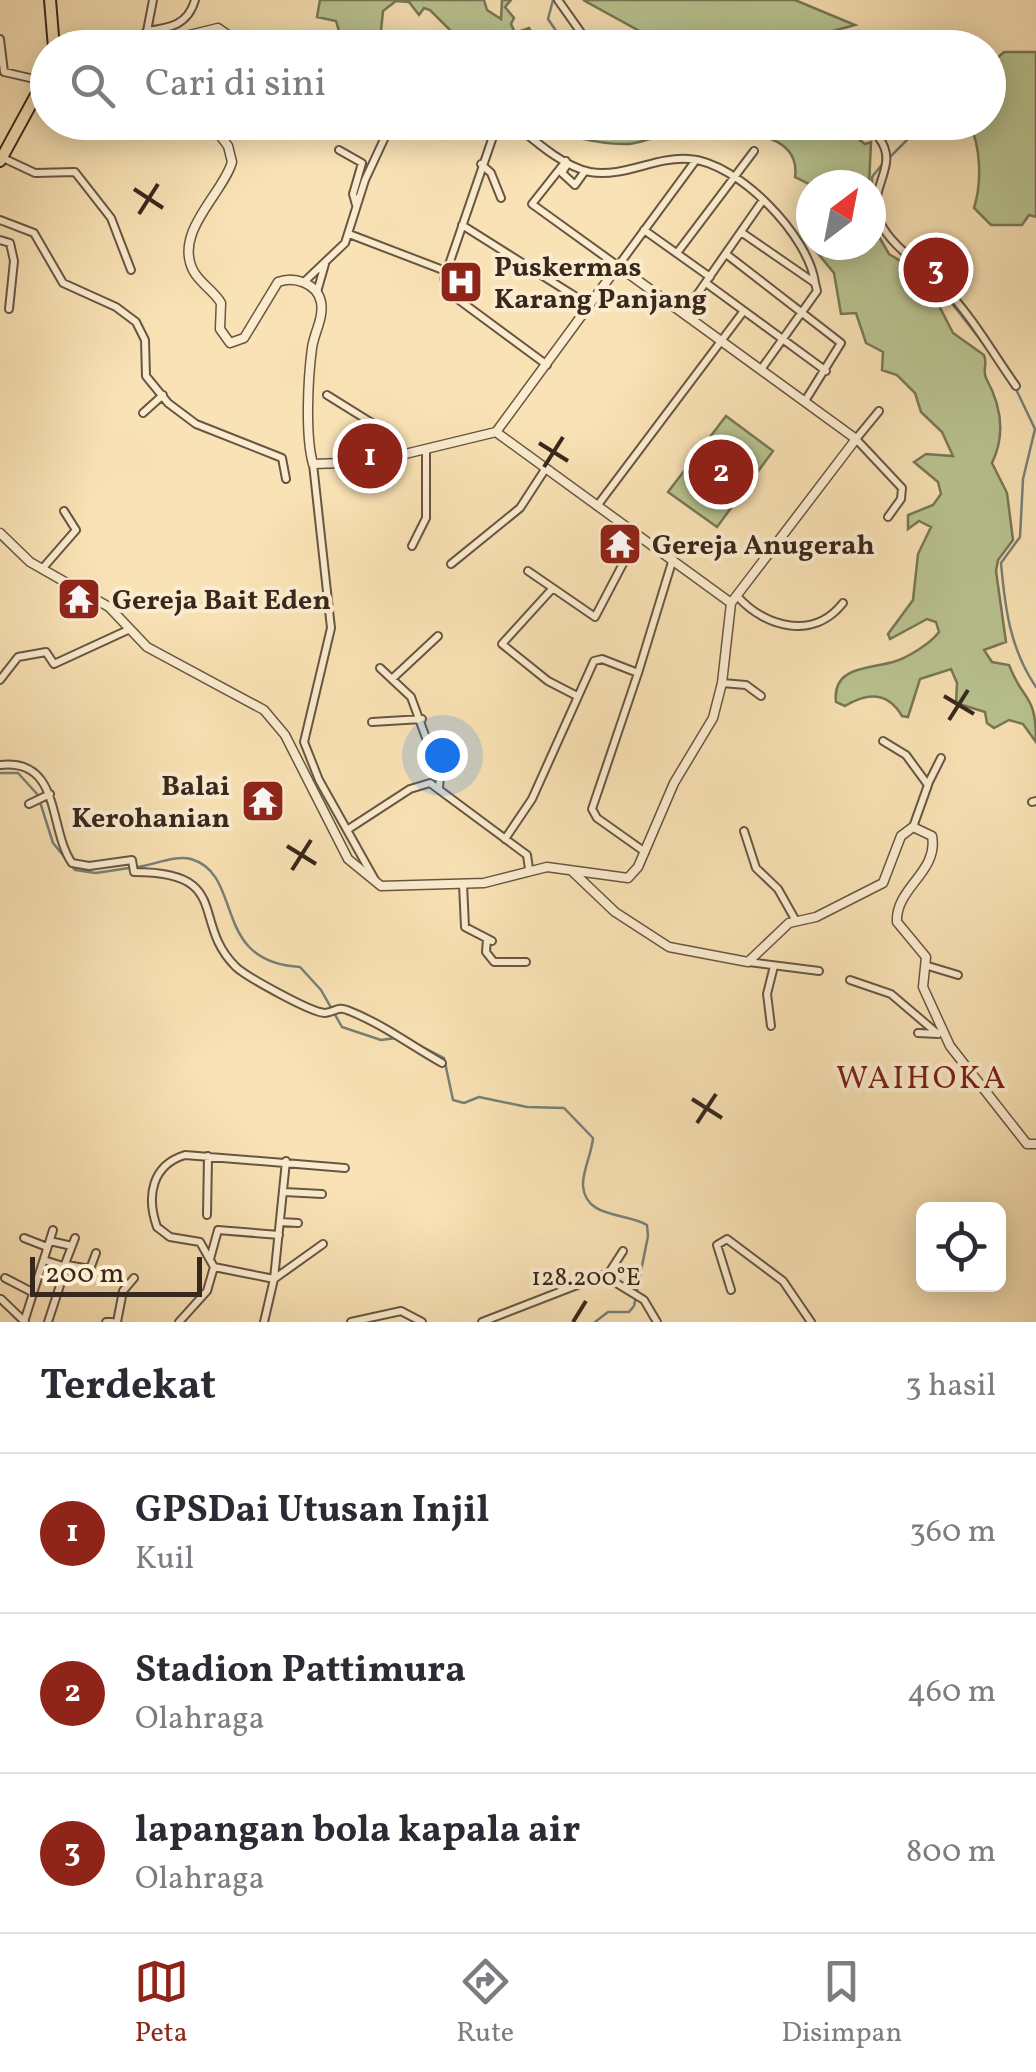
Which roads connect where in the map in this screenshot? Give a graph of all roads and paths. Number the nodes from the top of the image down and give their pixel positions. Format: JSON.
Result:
{"nodes":[{"id":1,"x":50,"y":0,"type":"edge"},
{"id":2,"x":153,"y":0,"type":"edge"},
{"id":3,"x":195,"y":0,"type":"edge"},
{"id":4,"x":558,"y":0,"type":"edge"},
{"id":5,"x":52,"y":30,"type":"edge"},
{"id":6,"x":147,"y":30,"type":"edge"},
{"id":7,"x":152,"y":30,"type":"edge"},
{"id":8,"x":579,"y":30,"type":"edge"},
{"id":9,"x":0,"y":39,"type":"edge"},
{"id":10,"x":30,"y":75,"type":"edge"},
{"id":11,"x":30,"y":106,"type":"edge"},
{"id":12,"x":224,"y":140,"type":"edge"},
{"id":13,"x":384,"y":140,"type":"edge"},
{"id":14,"x":491,"y":140,"type":"edge"},
{"id":15,"x":537,"y":140,"type":"edge"},
{"id":16,"x":880,"y":140,"type":"edge"},
{"id":17,"x":339,"y":150,"type":"dead end"},
{"id":18,"x":754,"y":150,"type":"dead end"},
{"id":19,"x":1,"y":159,"type":"edge"},
{"id":20,"x":696,"y":160,"type":"junction"},
{"id":21,"x":567,"y":162,"type":"junction"},
{"id":22,"x":481,"y":164,"type":"junction"},
{"id":23,"x":585,"y":170,"type":"junction"},
{"id":24,"x":731,"y":177,"type":"junction"},
{"id":25,"x":500,"y":198,"type":"dead end"},
{"id":26,"x":763,"y":200,"type":"junction"},
{"id":27,"x":357,"y":206,"type":"junction"},
{"id":28,"x":0,"y":220,"type":"edge"},
{"id":29,"x":462,"y":226,"type":"junction"},
{"id":30,"x":644,"y":230,"type":"junction"},
{"id":31,"x":741,"y":232,"type":"junction"},
{"id":32,"x":349,"y":234,"type":"junction"},
{"id":33,"x":0,"y":240,"type":"edge"},
{"id":34,"x":677,"y":253,"type":"junction"},
{"id":35,"x":726,"y":254,"type":"junction"},
{"id":36,"x":324,"y":264,"type":"junction"},
{"id":37,"x":618,"y":266,"type":"junction"},
{"id":38,"x":131,"y":270,"type":"dead end"},
{"id":39,"x":443,"y":270,"type":"junction"},
{"id":40,"x":708,"y":280,"type":"junction"},
{"id":41,"x":304,"y":282,"type":"junction"},
{"id":42,"x":815,"y":283,"type":"junction"},
{"id":43,"x":317,"y":292,"type":"junction"},
{"id":44,"x":589,"y":305,"type":"junction"},
{"id":45,"x":9,"y":309,"type":"dead end"},
{"id":46,"x":685,"y":312,"type":"junction"},
{"id":47,"x":744,"y":312,"type":"junction"},
{"id":48,"x":802,"y":314,"type":"junction"},
{"id":49,"x":723,"y":339,"type":"junction"},
{"id":50,"x":780,"y":340,"type":"junction"},
{"id":51,"x":546,"y":365,"type":"junction"},
{"id":52,"x":762,"y":368,"type":"junction"},
{"id":53,"x":826,"y":371,"type":"junction"},
{"id":54,"x":1016,"y":386,"type":"dead end"},
{"id":55,"x":163,"y":395,"type":"junction"},
{"id":56,"x":327,"y":395,"type":"dead end"},
{"id":57,"x":805,"y":401,"type":"junction"},
{"id":58,"x":879,"y":411,"type":"dead end"},
{"id":59,"x":143,"y":413,"type":"dead end"},
{"id":60,"x":496,"y":432,"type":"junction"},
{"id":61,"x":856,"y":439,"type":"junction"},
{"id":62,"x":426,"y":450,"type":"junction"},
{"id":63,"x":313,"y":464,"type":"junction"},
{"id":64,"x":356,"y":465,"type":"junction"},
{"id":65,"x":546,"y":467,"type":"junction"},
{"id":66,"x":286,"y":478,"type":"dead end"},
{"id":67,"x":596,"y":506,"type":"junction"},
{"id":68,"x":64,"y":511,"type":"dead end"},
{"id":69,"x":888,"y":518,"type":"dead end"},
{"id":70,"x":0,"y":533,"type":"edge"},
{"id":71,"x":638,"y":537,"type":"junction"},
{"id":72,"x":412,"y":546,"type":"dead end"},
{"id":73,"x":672,"y":562,"type":"junction"},
{"id":74,"x":451,"y":564,"type":"dead end"},
{"id":75,"x":42,"y":569,"type":"junction"},
{"id":76,"x":528,"y":571,"type":"dead end"},
{"id":77,"x":552,"y":589,"type":"junction"},
{"id":78,"x":735,"y":600,"type":"junction"},
{"id":79,"x":843,"y":603,"type":"dead end"},
{"id":80,"x":130,"y":629,"type":"junction"},
{"id":81,"x":438,"y":636,"type":"dead end"},
{"id":82,"x":380,"y":668,"type":"dead end"},
{"id":83,"x":638,"y":673,"type":"junction"},
{"id":84,"x":393,"y":678,"type":"junction"},
{"id":85,"x":0,"y":680,"type":"edge"},
{"id":86,"x":722,"y":683,"type":"junction"},
{"id":87,"x":577,"y":696,"type":"junction"},
{"id":88,"x":762,"y":696,"type":"dead end"},
{"id":89,"x":422,"y":719,"type":"junction"},
{"id":90,"x":372,"y":722,"type":"dead end"},
{"id":91,"x":883,"y":740,"type":"dead end"},
{"id":92,"x":940,"y":758,"type":"dead end"},
{"id":93,"x":0,"y":764,"type":"edge"},
{"id":94,"x":928,"y":785,"type":"junction"},
{"id":95,"x":439,"y":788,"type":"junction"},
{"id":96,"x":50,"y":794,"type":"junction"},
{"id":97,"x":35,"y":801,"type":"dead end"},
{"id":98,"x":913,"y":827,"type":"junction"},
{"id":99,"x":347,"y":830,"type":"junction"},
{"id":100,"x":744,"y":831,"type":"dead end"},
{"id":101,"x":505,"y":839,"type":"junction"},
{"id":102,"x":645,"y":852,"type":"junction"},
{"id":103,"x":529,"y":869,"type":"junction"},
{"id":104,"x":569,"y":869,"type":"junction"},
{"id":105,"x":608,"y":876,"type":"junction"},
{"id":106,"x":376,"y":883,"type":"junction"},
{"id":107,"x":463,"y":884,"type":"junction"},
{"id":108,"x":598,"y":892,"type":"junction"},
{"id":109,"x":796,"y":921,"type":"junction"},
{"id":110,"x":526,"y":962,"type":"dead end"},
{"id":111,"x":748,"y":962,"type":"junction"},
{"id":112,"x":774,"y":966,"type":"junction"},
{"id":113,"x":928,"y":966,"type":"junction"},
{"id":114,"x":820,"y":971,"type":"dead end"},
{"id":115,"x":958,"y":975,"type":"dead end"},
{"id":116,"x":850,"y":980,"type":"dead end"},
{"id":117,"x":771,"y":1026,"type":"dead end"},
{"id":118,"x":941,"y":1032,"type":"junction"},
{"id":119,"x":918,"y":1033,"type":"dead end"},
{"id":120,"x":442,"y":1063,"type":"dead end"},
{"id":121,"x":1031,"y":1144,"type":"edge"},
{"id":122,"x":1036,"y":1155,"type":"edge"},
{"id":123,"x":208,"y":1156,"type":"junction"},
{"id":124,"x":286,"y":1161,"type":"junction"},
{"id":125,"x":345,"y":1168,"type":"dead end"},
{"id":126,"x":284,"y":1192,"type":"junction"},
{"id":127,"x":322,"y":1194,"type":"dead end"},
{"id":128,"x":207,"y":1215,"type":"dead end"},
{"id":129,"x":280,"y":1222,"type":"junction"},
{"id":130,"x":298,"y":1223,"type":"dead end"},
{"id":131,"x":53,"y":1230,"type":"dead end"},
{"id":132,"x":279,"y":1235,"type":"junction"},
{"id":133,"x":24,"y":1238,"type":"dead end"},
{"id":134,"x":48,"y":1244,"type":"junction"},
{"id":135,"x":324,"y":1244,"type":"dead end"},
{"id":136,"x":623,"y":1251,"type":"dead end"},
{"id":137,"x":96,"y":1253,"type":"dead end"},
{"id":138,"x":752,"y":1258,"type":"junction"},
{"id":139,"x":44,"y":1260,"type":"junction"},
{"id":140,"x":212,"y":1264,"type":"junction"},
{"id":141,"x":741,"y":1264,"type":"dead end"},
{"id":142,"x":65,"y":1265,"type":"junction"},
{"id":143,"x":607,"y":1276,"type":"junction"},
{"id":144,"x":5,"y":1278,"type":"dead end"},
{"id":145,"x":134,"y":1278,"type":"dead end"},
{"id":146,"x":274,"y":1279,"type":"junction"},
{"id":147,"x":731,"y":1290,"type":"dead end"},
{"id":148,"x":32,"y":1292,"type":"junction"},
{"id":149,"x":2,"y":1299,"type":"edge"},
{"id":150,"x":24,"y":1322,"type":"edge"},
{"id":151,"x":48,"y":1322,"type":"edge"},
{"id":152,"x":112,"y":1322,"type":"edge"},
{"id":153,"x":179,"y":1322,"type":"edge"},
{"id":154,"x":264,"y":1322,"type":"edge"},
{"id":155,"x":351,"y":1322,"type":"edge"},
{"id":156,"x":422,"y":1322,"type":"edge"},
{"id":157,"x":482,"y":1322,"type":"edge"},
{"id":158,"x":657,"y":1322,"type":"edge"},
{"id":159,"x":812,"y":1322,"type":"edge"}],
"edges":[{"from":1,"to":5,"type":"highway"},
{"from":2,"to":6,"type":"street"},
{"from":3,"to":7,"type":"street"},
{"from":4,"to":8,"type":"street"},
{"from":9,"to":10,"type":"street"},
{"from":11,"to":19,"type":"highway"},
{"from":12,"to":41,"type":"street"},
{"from":13,"to":27,"type":"street"},
{"from":14,"to":22,"type":"street"},
{"from":15,"to":21,"type":"street"},
{"from":16,"to":54,"type":"street"},
{"from":17,"to":27,"type":"street"},
{"from":18,"to":24,"type":"street"},
{"from":19,"to":38,"type":"street"},
{"from":20,"to":23,"type":"street"},
{"from":20,"to":24,"type":"street"},
{"from":20,"to":30,"type":"street"},
{"from":21,"to":23,"type":"street"},
{"from":21,"to":23,"type":"street"},
{"from":21,"to":37,"type":"street"},
{"from":22,"to":25,"type":"street"},
{"from":22,"to":29,"type":"street"},
{"from":24,"to":26,"type":"street"},
{"from":24,"to":34,"type":"street"},
{"from":26,"to":31,"type":"street"},
{"from":26,"to":42,"type":"street"},
{"from":27,"to":32,"type":"street"},
{"from":28,"to":55,"type":"street"},
{"from":29,"to":39,"type":"street"},
{"from":29,"to":44,"type":"street"},
{"from":30,"to":34,"type":"street"},
{"from":30,"to":37,"type":"street"},
{"from":31,"to":35,"type":"street"},
{"from":31,"to":42,"type":"street"},
{"from":32,"to":36,"type":"street"},
{"from":32,"to":39,"type":"street"},
{"from":33,"to":45,"type":"street"},
{"from":34,"to":40,"type":"street"},
{"from":35,"to":40,"type":"street"},
{"from":35,"to":48,"type":"street"},
{"from":36,"to":41,"type":"street"},
{"from":36,"to":43,"type":"street"},
{"from":37,"to":44,"type":"street"},
{"from":37,"to":46,"type":"street"},
{"from":39,"to":51,"type":"street"},
{"from":40,"to":46,"type":"street"},
{"from":40,"to":47,"type":"street"},
{"from":41,"to":43,"type":"street"},
{"from":42,"to":48,"type":"street"},
{"from":43,"to":63,"type":"street"},
{"from":44,"to":51,"type":"street"},
{"from":46,"to":49,"type":"street"},
{"from":47,"to":49,"type":"street"},
{"from":47,"to":50,"type":"street"},
{"from":48,"to":50,"type":"street"},
{"from":48,"to":53,"type":"street"},
{"from":49,"to":52,"type":"street"},
{"from":49,"to":67,"type":"street"},
{"from":50,"to":52,"type":"street"},
{"from":50,"to":53,"type":"street"},
{"from":51,"to":60,"type":"street"},
{"from":52,"to":57,"type":"street"},
{"from":53,"to":57,"type":"street"},
{"from":55,"to":59,"type":"street"},
{"from":55,"to":66,"type":"street"},
{"from":56,"to":64,"type":"street"},
{"from":57,"to":61,"type":"street"},
{"from":58,"to":61,"type":"street"},
{"from":60,"to":62,"type":"street"},
{"from":60,"to":65,"type":"street"},
{"from":61,"to":69,"type":"street"},
{"from":61,"to":78,"type":"street"},
{"from":62,"to":64,"type":"street"},
{"from":62,"to":72,"type":"street"},
{"from":63,"to":64,"type":"street"},
{"from":63,"to":99,"type":"street"},
{"from":65,"to":67,"type":"street"},
{"from":65,"to":74,"type":"street"},
{"from":67,"to":71,"type":"street"},
{"from":68,"to":75,"type":"street"},
{"from":70,"to":75,"type":"street"},
{"from":71,"to":73,"type":"street"},
{"from":71,"to":77,"type":"street"},
{"from":73,"to":78,"type":"street"},
{"from":73,"to":83,"type":"street"},
{"from":75,"to":80,"type":"street"},
{"from":76,"to":77,"type":"street"},
{"from":77,"to":87,"type":"street"},
{"from":78,"to":79,"type":"street"},
{"from":78,"to":86,"type":"street"},
{"from":80,"to":85,"type":"street"},
{"from":80,"to":106,"type":"street"},
{"from":81,"to":84,"type":"street"},
{"from":82,"to":84,"type":"street"},
{"from":83,"to":87,"type":"street"},
{"from":83,"to":102,"type":"street"},
{"from":84,"to":89,"type":"street"},
{"from":86,"to":88,"type":"street"},
{"from":86,"to":102,"type":"street"},
{"from":87,"to":101,"type":"street"},
{"from":89,"to":90,"type":"street"},
{"from":89,"to":95,"type":"street"},
{"from":91,"to":94,"type":"street"},
{"from":92,"to":94,"type":"street"},
{"from":93,"to":96,"type":"street"},
{"from":94,"to":98,"type":"street"},
{"from":95,"to":99,"type":"street"},
{"from":95,"to":101,"type":"street"},
{"from":96,"to":97,"type":"street"},
{"from":96,"to":120,"type":"street"},
{"from":98,"to":109,"type":"street"},
{"from":98,"to":113,"type":"street"},
{"from":99,"to":106,"type":"street"},
{"from":100,"to":109,"type":"street"},
{"from":101,"to":103,"type":"street"},
{"from":102,"to":105,"type":"street"},
{"from":103,"to":104,"type":"street"},
{"from":103,"to":107,"type":"street"},
{"from":104,"to":105,"type":"street"},
{"from":104,"to":108,"type":"street"},
{"from":105,"to":108,"type":"street"},
{"from":106,"to":107,"type":"street"},
{"from":107,"to":110,"type":"street"},
{"from":108,"to":111,"type":"street"},
{"from":109,"to":111,"type":"street"},
{"from":111,"to":112,"type":"street"},
{"from":112,"to":114,"type":"street"},
{"from":112,"to":117,"type":"street"},
{"from":113,"to":115,"type":"street"},
{"from":113,"to":118,"type":"street"},
{"from":116,"to":118,"type":"street"},
{"from":118,"to":119,"type":"street"},
{"from":118,"to":121,"type":"street"},
{"from":121,"to":122,"type":"street"},
{"from":123,"to":124,"type":"street"},
{"from":123,"to":128,"type":"street"},
{"from":123,"to":140,"type":"street"},
{"from":124,"to":125,"type":"street"},
{"from":124,"to":126,"type":"street"},
{"from":126,"to":127,"type":"street"},
{"from":126,"to":129,"type":"street"},
{"from":129,"to":130,"type":"street"},
{"from":129,"to":132,"type":"street"},
{"from":131,"to":134,"type":"street"},
{"from":132,"to":140,"type":"street"},
{"from":132,"to":146,"type":"street"},
{"from":133,"to":134,"type":"street"},
{"from":134,"to":139,"type":"street"},
{"from":134,"to":142,"type":"street"},
{"from":135,"to":146,"type":"street"},
{"from":136,"to":143,"type":"street"},
{"from":137,"to":142,"type":"street"},
{"from":138,"to":141,"type":"street"},
{"from":138,"to":147,"type":"street"},
{"from":138,"to":159,"type":"street"},
{"from":139,"to":142,"type":"street"},
{"from":139,"to":148,"type":"street"},
{"from":140,"to":146,"type":"street"},
{"from":140,"to":153,"type":"street"},
{"from":142,"to":151,"type":"street"},
{"from":143,"to":157,"type":"street"},
{"from":143,"to":158,"type":"street"},
{"from":144,"to":148,"type":"street"},
{"from":145,"to":152,"type":"street"},
{"from":146,"to":154,"type":"street"},
{"from":148,"to":150,"type":"street"},
{"from":149,"to":150,"type":"street"},
{"from":155,"to":156,"type":"street"}]}
